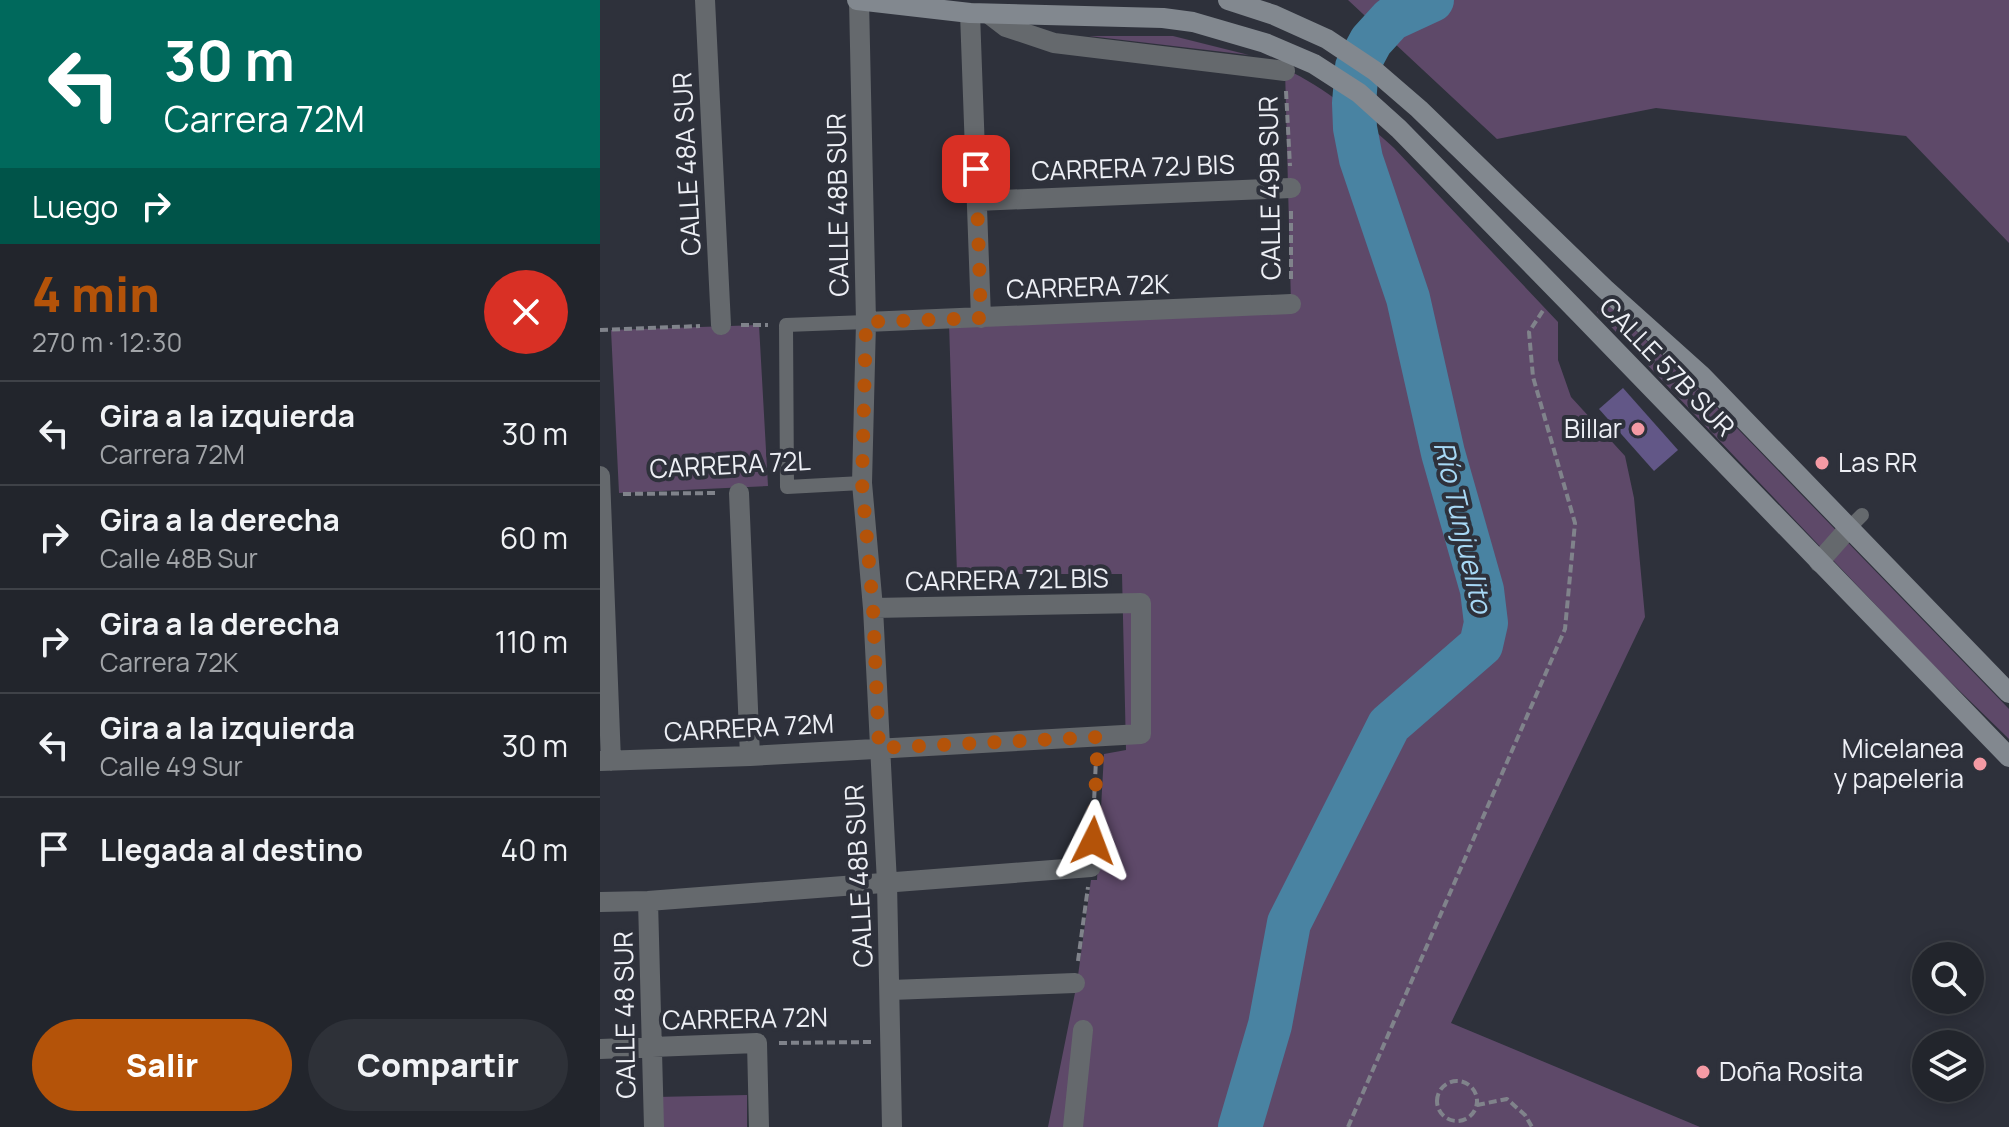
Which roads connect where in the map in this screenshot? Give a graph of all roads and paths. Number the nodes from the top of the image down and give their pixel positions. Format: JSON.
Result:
{"nodes":[{"id":1,"x":705,"y":0,"type":"edge"},
{"id":2,"x":859,"y":0,"type":"edge"},
{"id":3,"x":1228,"y":0,"type":"edge"},
{"id":4,"x":980,"y":13,"type":"junction"},
{"id":5,"x":1285,"y":71,"type":"joint"},
{"id":6,"x":1291,"y":188,"type":"junction"},
{"id":7,"x":977,"y":201,"type":"junction"},
{"id":8,"x":1555,"y":289,"type":"junction"},
{"id":9,"x":1291,"y":304,"type":"joint"},
{"id":10,"x":981,"y":318,"type":"junction"},
{"id":11,"x":866,"y":322,"type":"junction"},
{"id":12,"x":721,"y":325,"type":"junction"},
{"id":13,"x":786,"y":325,"type":"junction"},
{"id":14,"x":600,"y":330,"type":"edge"},
{"id":15,"x":600,"y":476,"type":"edge"},
{"id":16,"x":862,"y":483,"type":"junction"},
{"id":17,"x":739,"y":493,"type":"joint"},
{"id":18,"x":601,"y":494,"type":"edge"},
{"id":19,"x":1856,"y":522,"type":"junction"},
{"id":20,"x":1819,"y":562,"type":"junction"},
{"id":21,"x":873,"y":608,"type":"junction"},
{"id":22,"x":2009,"y":693,"type":"edge"},
{"id":23,"x":1141,"y":734,"type":"joint"},
{"id":24,"x":1098,"y":737,"type":"junction"},
{"id":25,"x":879,"y":748,"type":"junction"},
{"id":26,"x":750,"y":756,"type":"junction"},
{"id":27,"x":2009,"y":757,"type":"edge"},
{"id":28,"x":606,"y":761,"type":"edge"},
{"id":29,"x":1091,"y":867,"type":"junction"},
{"id":30,"x":887,"y":883,"type":"junction"},
{"id":31,"x":648,"y":901,"type":"junction"},
{"id":32,"x":600,"y":902,"type":"edge"},
{"id":33,"x":1075,"y":983,"type":"joint"},
{"id":34,"x":891,"y":990,"type":"junction"},
{"id":35,"x":1083,"y":1030,"type":"dead end"},
{"id":36,"x":892,"y":1042,"type":"junction"},
{"id":37,"x":757,"y":1043,"type":"junction"},
{"id":38,"x":652,"y":1047,"type":"junction"},
{"id":39,"x":600,"y":1049,"type":"edge"},
{"id":40,"x":1477,"y":1105,"type":"junction"},
{"id":41,"x":654,"y":1127,"type":"edge"},
{"id":42,"x":759,"y":1127,"type":"edge"},
{"id":43,"x":892,"y":1127,"type":"edge"},
{"id":44,"x":1073,"y":1127,"type":"edge"},
{"id":45,"x":1348,"y":1127,"type":"edge"},
{"id":46,"x":1532,"y":1127,"type":"edge"}],
"edges":[{"from":1,"to":12,"type":"street","name":"CALLE 48A SUR"},
{"from":2,"to":4,"type":"street","name":"CALLE 57B SUR"},
{"from":2,"to":11,"type":"street","name":"CALLE 48B SUR"},
{"from":3,"to":19,"type":"street","name":"CALLE 57B SUR"},
{"from":4,"to":5,"type":"street"},
{"from":4,"to":7,"type":"street"},
{"from":4,"to":8,"type":"street","name":"CALLE 57B SUR"},
{"from":5,"to":6,"type":"path","name":"CALLE 49B SUR"},
{"from":6,"to":7,"type":"street","name":"CARRERA 72J BIS"},
{"from":6,"to":9,"type":"path","name":"CALLE 49B SUR"},
{"from":7,"to":10,"type":"street"},
{"from":8,"to":20,"type":"street","name":"CALLE 57B SUR"},
{"from":8,"to":45,"type":"path"},
{"from":9,"to":10,"type":"street","name":"CARRERA 72K"},
{"from":10,"to":11,"type":"street","name":"CARRERA 72K"},
{"from":11,"to":13,"type":"lane","name":"CARRERA 72K"},
{"from":11,"to":16,"type":"street","name":"CALLE 48B SUR"},
{"from":12,"to":13,"type":"path"},
{"from":12,"to":14,"type":"path"},
{"from":13,"to":16,"type":"lane","name":"CARRERA 72L"},
{"from":15,"to":18,"type":"street"},
{"from":16,"to":21,"type":"street","name":"CALLE 48B SUR"},
{"from":17,"to":18,"type":"path","name":"CARRERA 72L"},
{"from":17,"to":26,"type":"street"},
{"from":18,"to":28,"type":"street"},
{"from":19,"to":20,"type":"street"},
{"from":19,"to":22,"type":"street","name":"CALLE 57B SUR"},
{"from":20,"to":27,"type":"street","name":"CALLE 57B SUR"},
{"from":21,"to":23,"type":"street","name":"CARRERA 72L BIS"},
{"from":21,"to":25,"type":"street","name":"CALLE 48B SUR"},
{"from":23,"to":24,"type":"street","name":"CARRERA 72M"},
{"from":24,"to":25,"type":"street","name":"CARRERA 72M"},
{"from":24,"to":29,"type":"path"},
{"from":25,"to":26,"type":"street","name":"CARRERA 72M"},
{"from":25,"to":30,"type":"street","name":"CALLE 48B SUR"},
{"from":26,"to":28,"type":"street","name":"CARRERA 72M"},
{"from":29,"to":30,"type":"street"},
{"from":29,"to":33,"type":"path"},
{"from":30,"to":31,"type":"street"},
{"from":30,"to":34,"type":"street","name":"CALLE 48B SUR"},
{"from":31,"to":32,"type":"street"},
{"from":31,"to":38,"type":"street","name":"CALLE 48 SUR"},
{"from":33,"to":34,"type":"street"},
{"from":34,"to":36,"type":"street","name":"CALLE 48B SUR"},
{"from":35,"to":44,"type":"street"},
{"from":36,"to":37,"type":"path","name":"CARRERA 72N"},
{"from":36,"to":43,"type":"street","name":"CALLE 48B SUR"},
{"from":37,"to":38,"type":"street","name":"CARRERA 72N"},
{"from":37,"to":42,"type":"street"},
{"from":38,"to":39,"type":"street","name":"CARRERA 72N"},
{"from":38,"to":41,"type":"street","name":"CALLE 48 SUR"},
{"from":40,"to":40,"type":"path"},
{"from":40,"to":46,"type":"path"}]}
